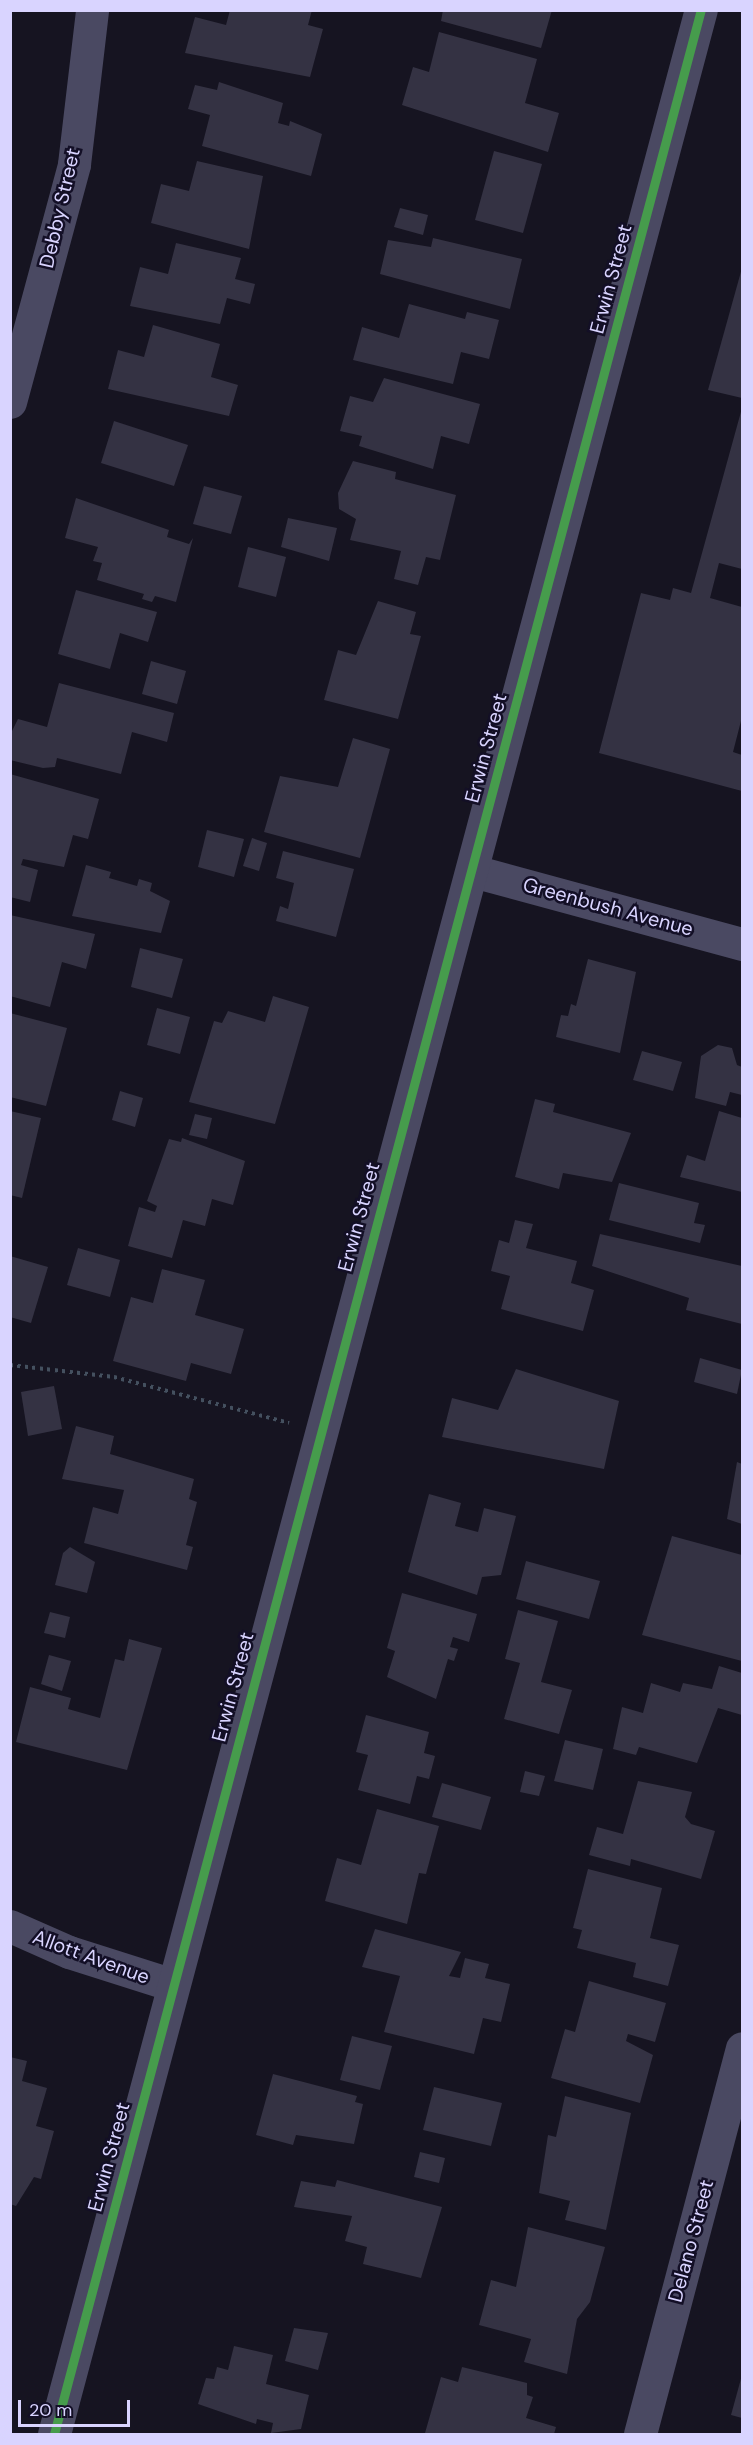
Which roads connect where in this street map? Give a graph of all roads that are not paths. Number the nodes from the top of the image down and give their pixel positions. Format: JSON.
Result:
{"nodes":[{"id":1,"x":92,"y":10,"type":"edge"},
{"id":2,"x":701,"y":10,"type":"edge"},
{"id":3,"x":10,"y":402,"type":"edge"},
{"id":4,"x":473,"y":871,"type":"junction"},
{"id":5,"x":742,"y":944,"type":"edge"},
{"id":6,"x":10,"y":1926,"type":"edge"},
{"id":7,"x":173,"y":1985,"type":"junction"},
{"id":8,"x":742,"y":2048,"type":"edge"},
{"id":9,"x":54,"y":2434,"type":"edge"},
{"id":10,"x":640,"y":2434,"type":"edge"}],
"edges":[{"from":1,"to":3,"type":"street","name":"Debby Street"},
{"from":2,"to":4,"type":"street","name":"Erwin Street"},
{"from":4,"to":5,"type":"street","name":"Greenbush Avenue"},
{"from":4,"to":7,"type":"street","name":"Erwin Street"},
{"from":6,"to":7,"type":"street","name":"Allott Avenue"},
{"from":7,"to":9,"type":"street","name":"Erwin Street"},
{"from":8,"to":10,"type":"street","name":"Delano Street"}]}
